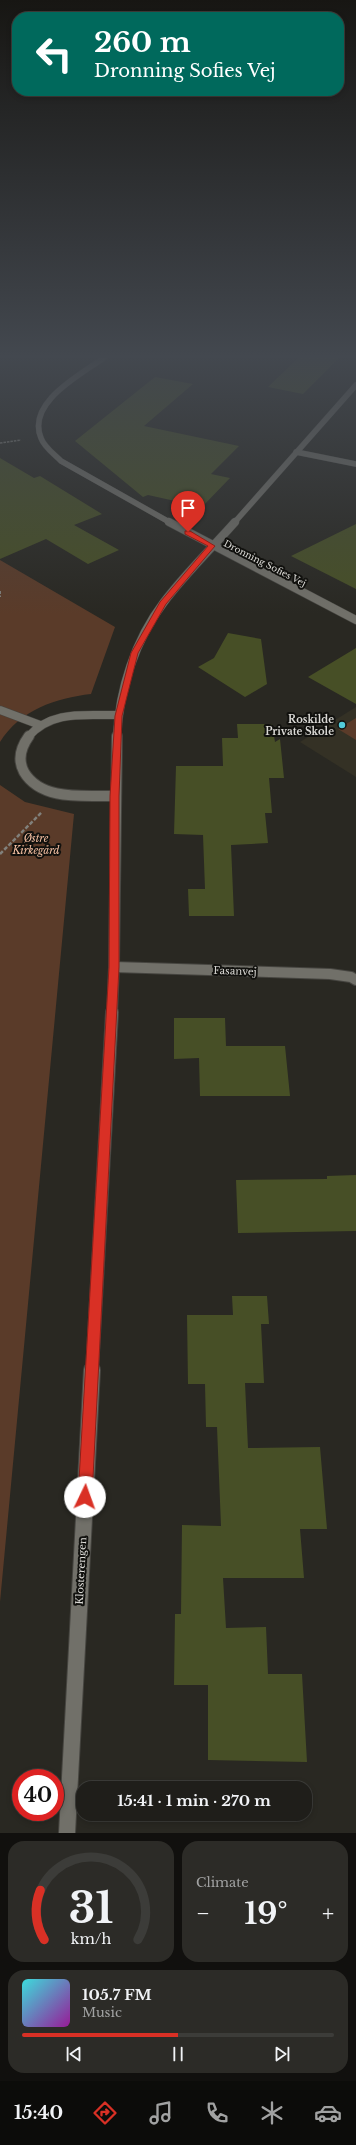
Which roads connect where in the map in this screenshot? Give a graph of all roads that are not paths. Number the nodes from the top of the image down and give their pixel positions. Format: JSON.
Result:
{"nodes":[{"id":1,"x":44,"y":443,"type":"edge"},
{"id":2,"x":304,"y":443,"type":"edge"},
{"id":3,"x":296,"y":452,"type":"junction"},
{"id":4,"x":356,"y":464,"type":"edge"},
{"id":5,"x":212,"y":546,"type":"junction"},
{"id":6,"x":356,"y":620,"type":"edge"},
{"id":7,"x":0,"y":710,"type":"edge"},
{"id":8,"x":118,"y":716,"type":"junction"},
{"id":9,"x":40,"y":725,"type":"junction"},
{"id":10,"x":114,"y":796,"type":"junction"},
{"id":11,"x":114,"y":967,"type":"junction"},
{"id":12,"x":356,"y":980,"type":"edge"},
{"id":13,"x":67,"y":1833,"type":"edge"}],
"edges":[{"from":1,"to":5,"type":"street","name":"Dronning Sofies Vej"},
{"from":2,"to":3,"type":"street","name":"Klosterengen"},
{"from":3,"to":4,"type":"street"},
{"from":3,"to":5,"type":"street","name":"Klosterengen"},
{"from":5,"to":6,"type":"street","name":"Dronning Sofies Vej"},
{"from":5,"to":8,"type":"street","name":"Klosterengen"},
{"from":7,"to":9,"type":"street"},
{"from":8,"to":9,"type":"street"},
{"from":8,"to":10,"type":"street","name":"Klosterengen"},
{"from":9,"to":10,"type":"street"},
{"from":10,"to":11,"type":"street","name":"Klosterengen"},
{"from":11,"to":12,"type":"street","name":"Fasanvej"},
{"from":11,"to":13,"type":"street","name":"Klosterengen"}]}
